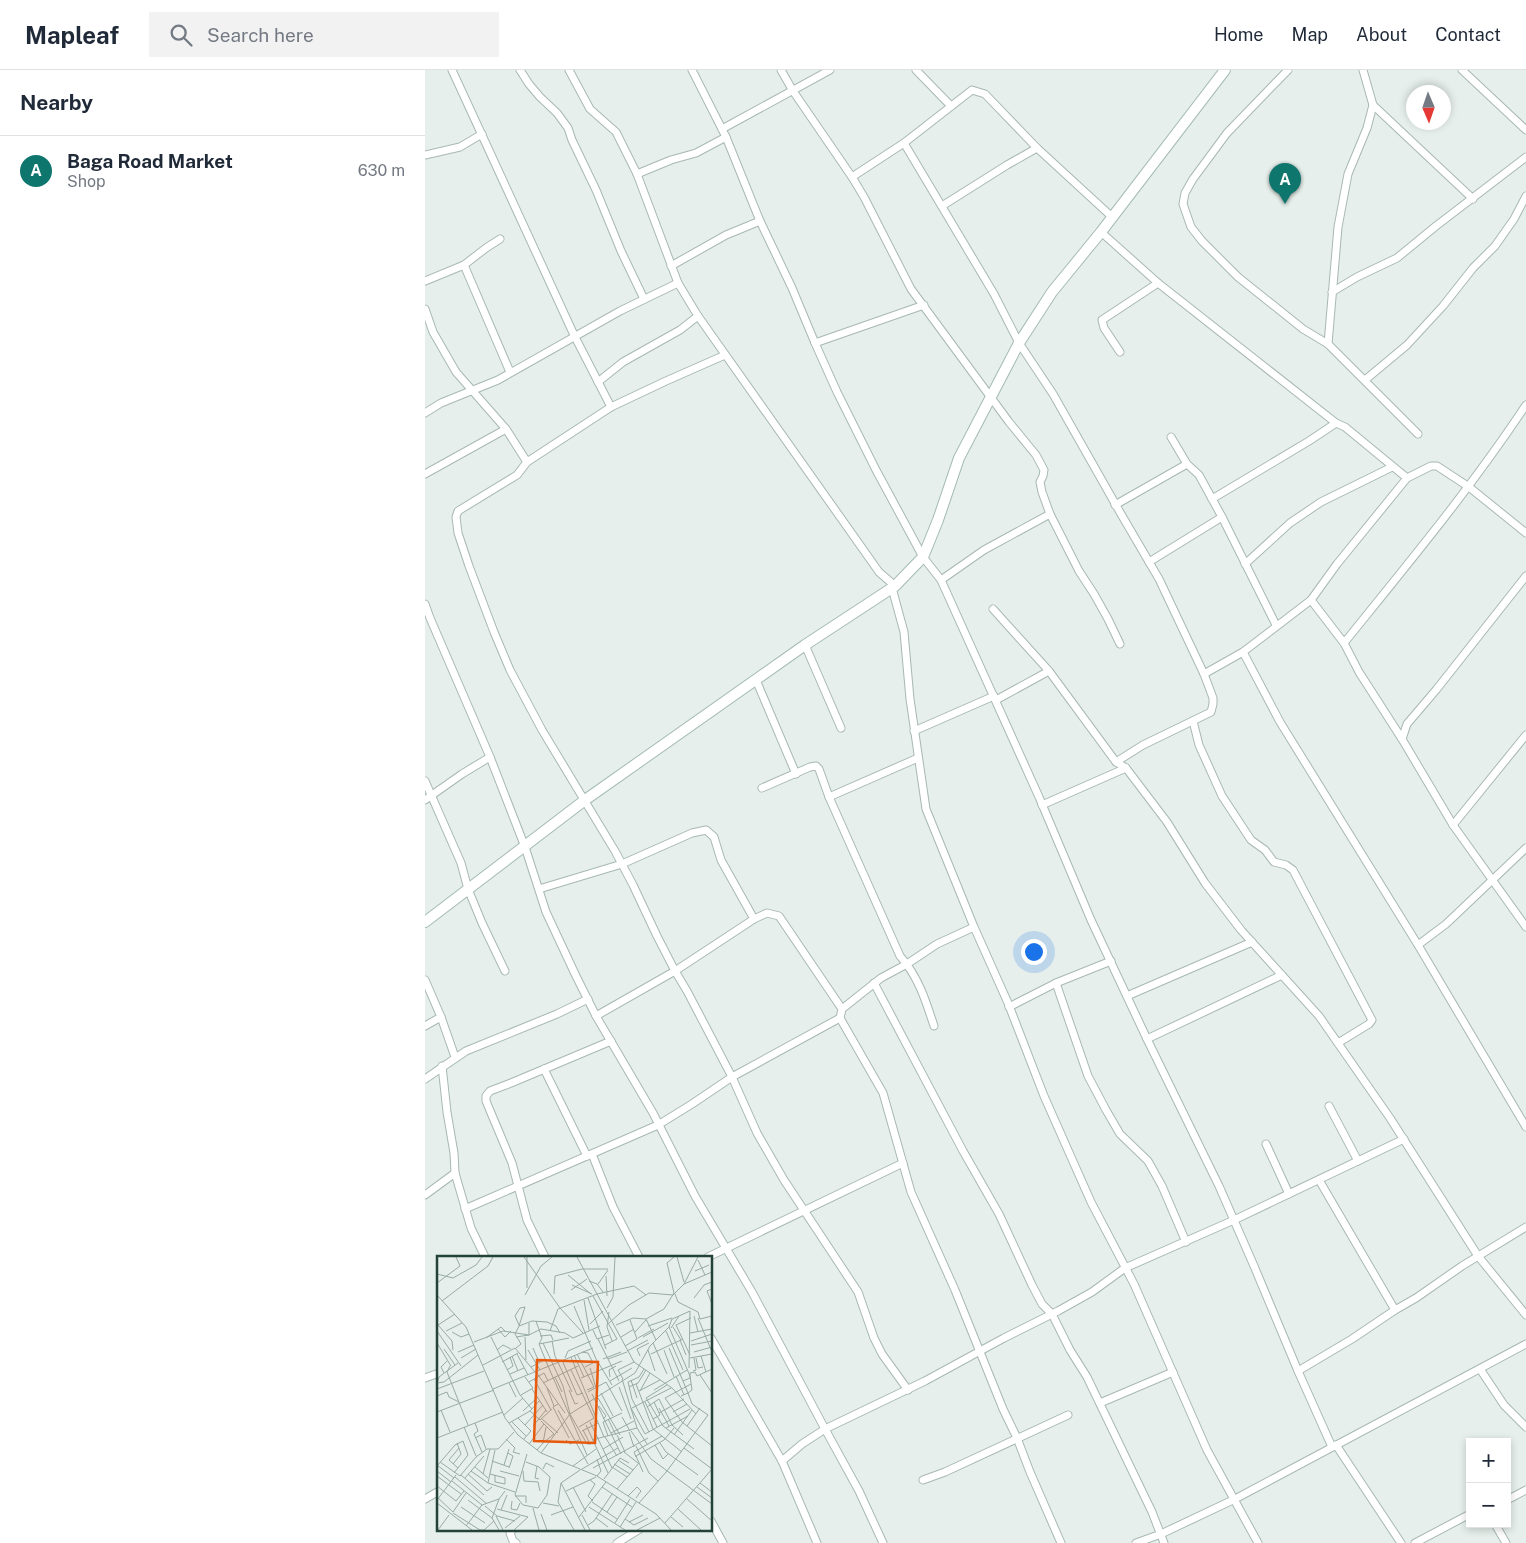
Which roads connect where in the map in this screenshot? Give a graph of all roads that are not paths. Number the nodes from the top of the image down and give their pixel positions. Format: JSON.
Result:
{"nodes":[{"id":1,"x":452,"y":70,"type":"edge"},
{"id":2,"x":519,"y":70,"type":"edge"},
{"id":3,"x":569,"y":70,"type":"edge"},
{"id":4,"x":692,"y":70,"type":"edge"},
{"id":5,"x":781,"y":70,"type":"edge"},
{"id":6,"x":830,"y":70,"type":"edge"},
{"id":7,"x":916,"y":70,"type":"edge"},
{"id":8,"x":1225,"y":70,"type":"edge"},
{"id":9,"x":1288,"y":70,"type":"edge"},
{"id":10,"x":1363,"y":70,"type":"edge"},
{"id":11,"x":1462,"y":70,"type":"edge"},
{"id":12,"x":793,"y":91,"type":"junction"},
{"id":13,"x":1373,"y":105,"type":"junction"},
{"id":14,"x":951,"y":106,"type":"junction"},
{"id":15,"x":722,"y":129,"type":"junction"},
{"id":16,"x":1526,"y":130,"type":"edge"},
{"id":17,"x":482,"y":134,"type":"junction"},
{"id":18,"x":726,"y":137,"type":"junction"},
{"id":19,"x":904,"y":143,"type":"junction"},
{"id":20,"x":1037,"y":148,"type":"junction"},
{"id":21,"x":425,"y":155,"type":"edge"},
{"id":22,"x":1526,"y":158,"type":"edge"},
{"id":23,"x":637,"y":174,"type":"junction"},
{"id":24,"x":852,"y":177,"type":"junction"},
{"id":25,"x":1526,"y":196,"type":"edge"},
{"id":26,"x":1473,"y":199,"type":"junction"},
{"id":27,"x":942,"y":206,"type":"junction"},
{"id":28,"x":1111,"y":216,"type":"junction"},
{"id":29,"x":761,"y":221,"type":"junction"},
{"id":30,"x":1101,"y":232,"type":"junction"},
{"id":31,"x":500,"y":239,"type":"dead end"},
{"id":32,"x":465,"y":265,"type":"junction"},
{"id":33,"x":671,"y":266,"type":"junction"},
{"id":34,"x":425,"y":281,"type":"edge"},
{"id":35,"x":678,"y":283,"type":"junction"},
{"id":36,"x":1158,"y":283,"type":"junction"},
{"id":37,"x":1332,"y":292,"type":"junction"},
{"id":38,"x":644,"y":299,"type":"junction"},
{"id":39,"x":924,"y":305,"type":"junction"},
{"id":40,"x":425,"y":309,"type":"edge"},
{"id":41,"x":698,"y":316,"type":"junction"},
{"id":42,"x":574,"y":335,"type":"junction"},
{"id":43,"x":1019,"y":342,"type":"junction"},
{"id":44,"x":815,"y":343,"type":"junction"},
{"id":45,"x":1328,"y":344,"type":"junction"},
{"id":46,"x":1120,"y":352,"type":"dead end"},
{"id":47,"x":725,"y":355,"type":"junction"},
{"id":48,"x":510,"y":372,"type":"junction"},
{"id":49,"x":1365,"y":380,"type":"junction"},
{"id":50,"x":598,"y":382,"type":"junction"},
{"id":51,"x":472,"y":390,"type":"junction"},
{"id":52,"x":990,"y":396,"type":"junction"},
{"id":53,"x":1526,"y":404,"type":"edge"},
{"id":54,"x":611,"y":408,"type":"junction"},
{"id":55,"x":425,"y":413,"type":"edge"},
{"id":56,"x":1335,"y":422,"type":"junction"},
{"id":57,"x":506,"y":429,"type":"junction"},
{"id":58,"x":1419,"y":434,"type":"dead end"},
{"id":59,"x":1171,"y":437,"type":"dead end"},
{"id":60,"x":527,"y":462,"type":"junction"},
{"id":61,"x":1187,"y":464,"type":"junction"},
{"id":62,"x":1392,"y":467,"type":"junction"},
{"id":63,"x":425,"y":474,"type":"edge"},
{"id":64,"x":1407,"y":478,"type":"junction"},
{"id":65,"x":1469,"y":487,"type":"junction"},
{"id":66,"x":1212,"y":499,"type":"junction"},
{"id":67,"x":1115,"y":505,"type":"junction"},
{"id":68,"x":1050,"y":514,"type":"junction"},
{"id":69,"x":1222,"y":517,"type":"junction"},
{"id":70,"x":1526,"y":534,"type":"edge"},
{"id":71,"x":923,"y":557,"type":"junction"},
{"id":72,"x":1149,"y":562,"type":"junction"},
{"id":73,"x":1245,"y":564,"type":"junction"},
{"id":74,"x":1526,"y":576,"type":"edge"},
{"id":75,"x":941,"y":580,"type":"junction"},
{"id":76,"x":893,"y":587,"type":"junction"},
{"id":77,"x":1311,"y":600,"type":"junction"},
{"id":78,"x":425,"y":604,"type":"edge"},
{"id":79,"x":993,"y":608,"type":"dead end"},
{"id":80,"x":1276,"y":626,"type":"junction"},
{"id":81,"x":1344,"y":643,"type":"junction"},
{"id":82,"x":1119,"y":644,"type":"dead end"},
{"id":83,"x":805,"y":645,"type":"junction"},
{"id":84,"x":1243,"y":652,"type":"junction"},
{"id":85,"x":1049,"y":671,"type":"junction"},
{"id":86,"x":1204,"y":674,"type":"junction"},
{"id":87,"x":756,"y":680,"type":"junction"},
{"id":88,"x":995,"y":698,"type":"junction"},
{"id":89,"x":1193,"y":721,"type":"junction"},
{"id":90,"x":841,"y":728,"type":"dead end"},
{"id":91,"x":914,"y":731,"type":"junction"},
{"id":92,"x":1526,"y":736,"type":"edge"},
{"id":93,"x":1402,"y":739,"type":"junction"},
{"id":94,"x":489,"y":757,"type":"junction"},
{"id":95,"x":919,"y":758,"type":"junction"},
{"id":96,"x":1116,"y":762,"type":"junction"},
{"id":97,"x":1126,"y":768,"type":"junction"},
{"id":98,"x":796,"y":774,"type":"junction"},
{"id":99,"x":425,"y":781,"type":"edge"},
{"id":100,"x":762,"y":788,"type":"dead end"},
{"id":101,"x":829,"y":797,"type":"junction"},
{"id":102,"x":428,"y":798,"type":"edge"},
{"id":103,"x":585,"y":800,"type":"junction"},
{"id":104,"x":1043,"y":805,"type":"junction"},
{"id":105,"x":1453,"y":825,"type":"junction"},
{"id":106,"x":525,"y":847,"type":"junction"},
{"id":107,"x":1526,"y":848,"type":"edge"},
{"id":108,"x":622,"y":864,"type":"junction"},
{"id":109,"x":1493,"y":880,"type":"junction"},
{"id":110,"x":468,"y":889,"type":"junction"},
{"id":111,"x":539,"y":889,"type":"junction"},
{"id":112,"x":754,"y":919,"type":"junction"},
{"id":113,"x":425,"y":922,"type":"edge"},
{"id":114,"x":974,"y":927,"type":"junction"},
{"id":115,"x":1526,"y":927,"type":"edge"},
{"id":116,"x":1252,"y":942,"type":"junction"},
{"id":117,"x":1418,"y":945,"type":"junction"},
{"id":118,"x":1111,"y":961,"type":"junction"},
{"id":119,"x":907,"y":964,"type":"junction"},
{"id":120,"x":505,"y":970,"type":"dead end"},
{"id":121,"x":675,"y":971,"type":"junction"},
{"id":122,"x":1282,"y":974,"type":"junction"},
{"id":123,"x":425,"y":980,"type":"edge"},
{"id":124,"x":874,"y":983,"type":"junction"},
{"id":125,"x":1056,"y":983,"type":"junction"},
{"id":126,"x":1127,"y":996,"type":"junction"},
{"id":127,"x":588,"y":999,"type":"junction"},
{"id":128,"x":1009,"y":1007,"type":"junction"},
{"id":129,"x":841,"y":1009,"type":"junction"},
{"id":130,"x":596,"y":1016,"type":"junction"},
{"id":131,"x":441,"y":1017,"type":"junction"},
{"id":132,"x":840,"y":1018,"type":"junction"},
{"id":133,"x":425,"y":1026,"type":"edge"},
{"id":134,"x":934,"y":1026,"type":"dead end"},
{"id":135,"x":1147,"y":1039,"type":"junction"},
{"id":136,"x":611,"y":1041,"type":"junction"},
{"id":137,"x":1338,"y":1043,"type":"junction"},
{"id":138,"x":455,"y":1058,"type":"junction"},
{"id":139,"x":442,"y":1066,"type":"junction"},
{"id":140,"x":544,"y":1069,"type":"junction"},
{"id":141,"x":732,"y":1077,"type":"junction"},
{"id":142,"x":425,"y":1079,"type":"edge"},
{"id":143,"x":1329,"y":1106,"type":"dead end"},
{"id":144,"x":658,"y":1124,"type":"junction"},
{"id":145,"x":1526,"y":1127,"type":"edge"},
{"id":146,"x":1404,"y":1139,"type":"junction"},
{"id":147,"x":1266,"y":1144,"type":"dead end"},
{"id":148,"x":589,"y":1155,"type":"junction"},
{"id":149,"x":1359,"y":1161,"type":"junction"},
{"id":150,"x":903,"y":1163,"type":"junction"},
{"id":151,"x":455,"y":1173,"type":"junction"},
{"id":152,"x":1319,"y":1180,"type":"junction"},
{"id":153,"x":519,"y":1187,"type":"junction"},
{"id":154,"x":1289,"y":1194,"type":"junction"},
{"id":155,"x":425,"y":1196,"type":"edge"},
{"id":156,"x":465,"y":1209,"type":"junction"},
{"id":157,"x":804,"y":1210,"type":"junction"},
{"id":158,"x":1234,"y":1220,"type":"junction"},
{"id":159,"x":1526,"y":1227,"type":"edge"},
{"id":160,"x":1186,"y":1242,"type":"junction"},
{"id":161,"x":727,"y":1248,"type":"junction"},
{"id":162,"x":485,"y":1256,"type":"edge"},
{"id":163,"x":545,"y":1256,"type":"edge"},
{"id":164,"x":638,"y":1256,"type":"edge"},
{"id":165,"x":710,"y":1256,"type":"edge"},
{"id":166,"x":1478,"y":1256,"type":"junction"},
{"id":167,"x":1125,"y":1268,"type":"junction"},
{"id":168,"x":1395,"y":1310,"type":"junction"},
{"id":169,"x":1052,"y":1314,"type":"junction"},
{"id":170,"x":1526,"y":1316,"type":"edge"},
{"id":171,"x":713,"y":1341,"type":"edge"},
{"id":172,"x":1526,"y":1344,"type":"edge"},
{"id":173,"x":979,"y":1352,"type":"junction"},
{"id":174,"x":1480,"y":1369,"type":"junction"},
{"id":175,"x":1297,"y":1371,"type":"junction"},
{"id":176,"x":1173,"y":1372,"type":"junction"},
{"id":177,"x":437,"y":1374,"type":"edge"},
{"id":178,"x":425,"y":1378,"type":"edge"},
{"id":179,"x":907,"y":1390,"type":"junction"},
{"id":180,"x":1100,"y":1404,"type":"junction"},
{"id":181,"x":1068,"y":1415,"type":"dead end"},
{"id":182,"x":1526,"y":1427,"type":"edge"},
{"id":183,"x":825,"y":1429,"type":"junction"},
{"id":184,"x":1017,"y":1438,"type":"junction"},
{"id":185,"x":1335,"y":1446,"type":"junction"},
{"id":186,"x":782,"y":1461,"type":"junction"},
{"id":187,"x":923,"y":1480,"type":"dead end"},
{"id":188,"x":1526,"y":1490,"type":"edge"},
{"id":189,"x":437,"y":1492,"type":"edge"},
{"id":190,"x":1511,"y":1498,"type":"edge"},
{"id":191,"x":425,"y":1499,"type":"edge"},
{"id":192,"x":1235,"y":1500,"type":"junction"},
{"id":193,"x":1466,"y":1516,"type":"edge"},
{"id":194,"x":713,"y":1525,"type":"edge"},
{"id":195,"x":1497,"y":1528,"type":"edge"},
{"id":196,"x":512,"y":1530,"type":"edge"},
{"id":197,"x":638,"y":1530,"type":"edge"},
{"id":198,"x":1161,"y":1534,"type":"junction"},
{"id":199,"x":516,"y":1543,"type":"edge"},
{"id":200,"x":617,"y":1543,"type":"edge"},
{"id":201,"x":723,"y":1543,"type":"edge"},
{"id":202,"x":817,"y":1543,"type":"edge"},
{"id":203,"x":883,"y":1543,"type":"edge"},
{"id":204,"x":1061,"y":1543,"type":"edge"},
{"id":205,"x":1136,"y":1543,"type":"edge"},
{"id":206,"x":1164,"y":1543,"type":"edge"},
{"id":207,"x":1258,"y":1543,"type":"edge"},
{"id":208,"x":1401,"y":1543,"type":"edge"},
{"id":209,"x":1415,"y":1543,"type":"edge"},
{"id":210,"x":1506,"y":1543,"type":"edge"}],
"edges":[{"from":1,"to":17,"type":"street"},
{"from":2,"to":38,"type":"street"},
{"from":3,"to":23,"type":"street"},
{"from":4,"to":15,"type":"street"},
{"from":5,"to":12,"type":"street"},
{"from":6,"to":12,"type":"street"},
{"from":7,"to":14,"type":"street"},
{"from":8,"to":28,"type":"street"},
{"from":9,"to":45,"type":"street"},
{"from":10,"to":13,"type":"street"},
{"from":11,"to":16,"type":"street"},
{"from":12,"to":15,"type":"street"},
{"from":12,"to":24,"type":"street"},
{"from":13,"to":26,"type":"street"},
{"from":13,"to":37,"type":"street"},
{"from":14,"to":19,"type":"street"},
{"from":14,"to":20,"type":"street"},
{"from":15,"to":18,"type":"street"},
{"from":17,"to":21,"type":"street"},
{"from":17,"to":42,"type":"street"},
{"from":18,"to":23,"type":"street"},
{"from":18,"to":29,"type":"street"},
{"from":19,"to":24,"type":"street"},
{"from":19,"to":27,"type":"street"},
{"from":20,"to":27,"type":"street"},
{"from":20,"to":28,"type":"street"},
{"from":22,"to":26,"type":"street"},
{"from":23,"to":33,"type":"street"},
{"from":24,"to":39,"type":"street"},
{"from":25,"to":49,"type":"street"},
{"from":26,"to":37,"type":"street"},
{"from":27,"to":43,"type":"street"},
{"from":28,"to":30,"type":"street"},
{"from":29,"to":33,"type":"street"},
{"from":29,"to":44,"type":"street"},
{"from":30,"to":36,"type":"street"},
{"from":30,"to":43,"type":"street"},
{"from":31,"to":32,"type":"street"},
{"from":32,"to":34,"type":"street"},
{"from":32,"to":48,"type":"street"},
{"from":33,"to":35,"type":"street"},
{"from":35,"to":38,"type":"street"},
{"from":35,"to":41,"type":"street"},
{"from":36,"to":46,"type":"street"},
{"from":36,"to":56,"type":"street"},
{"from":37,"to":45,"type":"street"},
{"from":38,"to":42,"type":"street"},
{"from":39,"to":44,"type":"street"},
{"from":39,"to":52,"type":"street"},
{"from":40,"to":51,"type":"street"},
{"from":41,"to":47,"type":"street"},
{"from":41,"to":50,"type":"street"},
{"from":42,"to":48,"type":"street"},
{"from":42,"to":50,"type":"street"},
{"from":43,"to":52,"type":"street"},
{"from":43,"to":67,"type":"street"},
{"from":44,"to":71,"type":"street"},
{"from":45,"to":49,"type":"street"},
{"from":47,"to":54,"type":"street"},
{"from":47,"to":76,"type":"street"},
{"from":48,"to":51,"type":"street"},
{"from":49,"to":58,"type":"street"},
{"from":50,"to":54,"type":"street"},
{"from":51,"to":55,"type":"street"},
{"from":51,"to":57,"type":"street"},
{"from":52,"to":68,"type":"street"},
{"from":52,"to":71,"type":"street"},
{"from":53,"to":65,"type":"street"},
{"from":54,"to":60,"type":"street"},
{"from":56,"to":62,"type":"street"},
{"from":56,"to":66,"type":"street"},
{"from":57,"to":60,"type":"street"},
{"from":57,"to":63,"type":"street"},
{"from":59,"to":61,"type":"street"},
{"from":60,"to":103,"type":"street"},
{"from":61,"to":66,"type":"street"},
{"from":61,"to":67,"type":"street"},
{"from":62,"to":64,"type":"street"},
{"from":62,"to":73,"type":"street"},
{"from":64,"to":65,"type":"street"},
{"from":64,"to":77,"type":"street"},
{"from":65,"to":70,"type":"street"},
{"from":65,"to":81,"type":"street"},
{"from":66,"to":69,"type":"street"},
{"from":67,"to":72,"type":"street"},
{"from":68,"to":75,"type":"street"},
{"from":68,"to":82,"type":"street"},
{"from":69,"to":72,"type":"street"},
{"from":69,"to":73,"type":"street"},
{"from":71,"to":75,"type":"street"},
{"from":71,"to":76,"type":"street"},
{"from":72,"to":86,"type":"street"},
{"from":73,"to":80,"type":"street"},
{"from":74,"to":93,"type":"street"},
{"from":75,"to":88,"type":"street"},
{"from":76,"to":83,"type":"street"},
{"from":76,"to":91,"type":"street"},
{"from":77,"to":80,"type":"street"},
{"from":77,"to":81,"type":"street"},
{"from":78,"to":94,"type":"street"},
{"from":79,"to":85,"type":"street"},
{"from":80,"to":84,"type":"street"},
{"from":81,"to":93,"type":"street"},
{"from":83,"to":87,"type":"street"},
{"from":83,"to":90,"type":"street"},
{"from":84,"to":86,"type":"street"},
{"from":84,"to":117,"type":"street"},
{"from":85,"to":88,"type":"street"},
{"from":85,"to":96,"type":"street"},
{"from":86,"to":89,"type":"street"},
{"from":87,"to":98,"type":"street"},
{"from":87,"to":103,"type":"street"},
{"from":88,"to":91,"type":"street"},
{"from":88,"to":104,"type":"street"},
{"from":89,"to":96,"type":"street"},
{"from":89,"to":137,"type":"street"},
{"from":91,"to":95,"type":"street"},
{"from":92,"to":105,"type":"street"},
{"from":93,"to":105,"type":"street"},
{"from":94,"to":102,"type":"street"},
{"from":94,"to":106,"type":"street"},
{"from":95,"to":101,"type":"street"},
{"from":95,"to":114,"type":"street"},
{"from":96,"to":97,"type":"street"},
{"from":97,"to":104,"type":"street"},
{"from":97,"to":116,"type":"street"},
{"from":98,"to":100,"type":"street"},
{"from":98,"to":101,"type":"street"},
{"from":99,"to":102,"type":"street"},
{"from":101,"to":119,"type":"street"},
{"from":102,"to":110,"type":"street"},
{"from":103,"to":106,"type":"street"},
{"from":103,"to":108,"type":"street"},
{"from":104,"to":118,"type":"street"},
{"from":105,"to":109,"type":"street"},
{"from":106,"to":110,"type":"street"},
{"from":106,"to":111,"type":"street"},
{"from":107,"to":109,"type":"street"},
{"from":108,"to":111,"type":"street"},
{"from":108,"to":112,"type":"street"},
{"from":108,"to":121,"type":"street"},
{"from":109,"to":115,"type":"street"},
{"from":109,"to":117,"type":"street"},
{"from":110,"to":113,"type":"street"},
{"from":110,"to":120,"type":"street"},
{"from":111,"to":127,"type":"street"},
{"from":112,"to":121,"type":"street"},
{"from":112,"to":129,"type":"street"},
{"from":114,"to":119,"type":"street"},
{"from":114,"to":128,"type":"street"},
{"from":116,"to":122,"type":"street"},
{"from":116,"to":126,"type":"street"},
{"from":117,"to":145,"type":"street"},
{"from":118,"to":125,"type":"street"},
{"from":118,"to":126,"type":"street"},
{"from":119,"to":124,"type":"street"},
{"from":119,"to":134,"type":"street"},
{"from":121,"to":130,"type":"street"},
{"from":121,"to":141,"type":"street"},
{"from":122,"to":135,"type":"street"},
{"from":122,"to":137,"type":"street"},
{"from":123,"to":131,"type":"street"},
{"from":124,"to":129,"type":"street"},
{"from":124,"to":169,"type":"street"},
{"from":125,"to":128,"type":"street"},
{"from":125,"to":160,"type":"street"},
{"from":126,"to":135,"type":"street"},
{"from":127,"to":130,"type":"street"},
{"from":127,"to":138,"type":"street"},
{"from":128,"to":167,"type":"street"},
{"from":129,"to":132,"type":"street"},
{"from":130,"to":136,"type":"street"},
{"from":131,"to":133,"type":"street"},
{"from":131,"to":138,"type":"street"},
{"from":132,"to":141,"type":"street"},
{"from":132,"to":150,"type":"street"},
{"from":135,"to":158,"type":"street"},
{"from":136,"to":140,"type":"street"},
{"from":136,"to":144,"type":"street"},
{"from":137,"to":146,"type":"street"},
{"from":138,"to":139,"type":"street"},
{"from":139,"to":142,"type":"street"},
{"from":139,"to":151,"type":"street"},
{"from":140,"to":148,"type":"street"},
{"from":140,"to":153,"type":"street"},
{"from":141,"to":144,"type":"street"},
{"from":141,"to":157,"type":"street"},
{"from":143,"to":149,"type":"street"},
{"from":144,"to":148,"type":"street"},
{"from":144,"to":161,"type":"street"},
{"from":146,"to":149,"type":"street"},
{"from":146,"to":166,"type":"street"},
{"from":147,"to":154,"type":"street"},
{"from":148,"to":153,"type":"street"},
{"from":148,"to":164,"type":"street"},
{"from":149,"to":152,"type":"street"},
{"from":150,"to":157,"type":"street"},
{"from":150,"to":173,"type":"street"},
{"from":151,"to":155,"type":"street"},
{"from":151,"to":156,"type":"street"},
{"from":152,"to":154,"type":"street"},
{"from":152,"to":168,"type":"street"},
{"from":153,"to":156,"type":"street"},
{"from":153,"to":163,"type":"street"},
{"from":154,"to":158,"type":"street"},
{"from":156,"to":162,"type":"street"},
{"from":157,"to":161,"type":"street"},
{"from":157,"to":179,"type":"street"},
{"from":158,"to":160,"type":"street"},
{"from":158,"to":175,"type":"street"},
{"from":159,"to":166,"type":"street"},
{"from":160,"to":167,"type":"street"},
{"from":161,"to":165,"type":"street"},
{"from":161,"to":183,"type":"street"},
{"from":166,"to":168,"type":"street"},
{"from":166,"to":170,"type":"street"},
{"from":167,"to":169,"type":"street"},
{"from":167,"to":176,"type":"street"},
{"from":168,"to":175,"type":"street"},
{"from":169,"to":173,"type":"street"},
{"from":169,"to":180,"type":"street"},
{"from":171,"to":186,"type":"street"},
{"from":172,"to":174,"type":"street"},
{"from":173,"to":179,"type":"street"},
{"from":173,"to":184,"type":"street"},
{"from":174,"to":182,"type":"street"},
{"from":174,"to":185,"type":"street"},
{"from":175,"to":185,"type":"street"},
{"from":176,"to":180,"type":"street"},
{"from":176,"to":192,"type":"street"},
{"from":177,"to":178,"type":"street"},
{"from":179,"to":183,"type":"street"},
{"from":180,"to":198,"type":"street"},
{"from":181,"to":184,"type":"street"},
{"from":183,"to":186,"type":"street"},
{"from":183,"to":203,"type":"street"},
{"from":184,"to":187,"type":"street"},
{"from":184,"to":204,"type":"street"},
{"from":185,"to":192,"type":"street"},
{"from":185,"to":208,"type":"street"},
{"from":186,"to":202,"type":"street"},
{"from":188,"to":190,"type":"street"},
{"from":189,"to":191,"type":"street"},
{"from":192,"to":198,"type":"street"},
{"from":192,"to":207,"type":"street"},
{"from":193,"to":209,"type":"street"},
{"from":194,"to":201,"type":"street"},
{"from":195,"to":210,"type":"street"},
{"from":196,"to":199,"type":"street"},
{"from":197,"to":200,"type":"street"},
{"from":198,"to":205,"type":"street"},
{"from":198,"to":206,"type":"street"}]}
